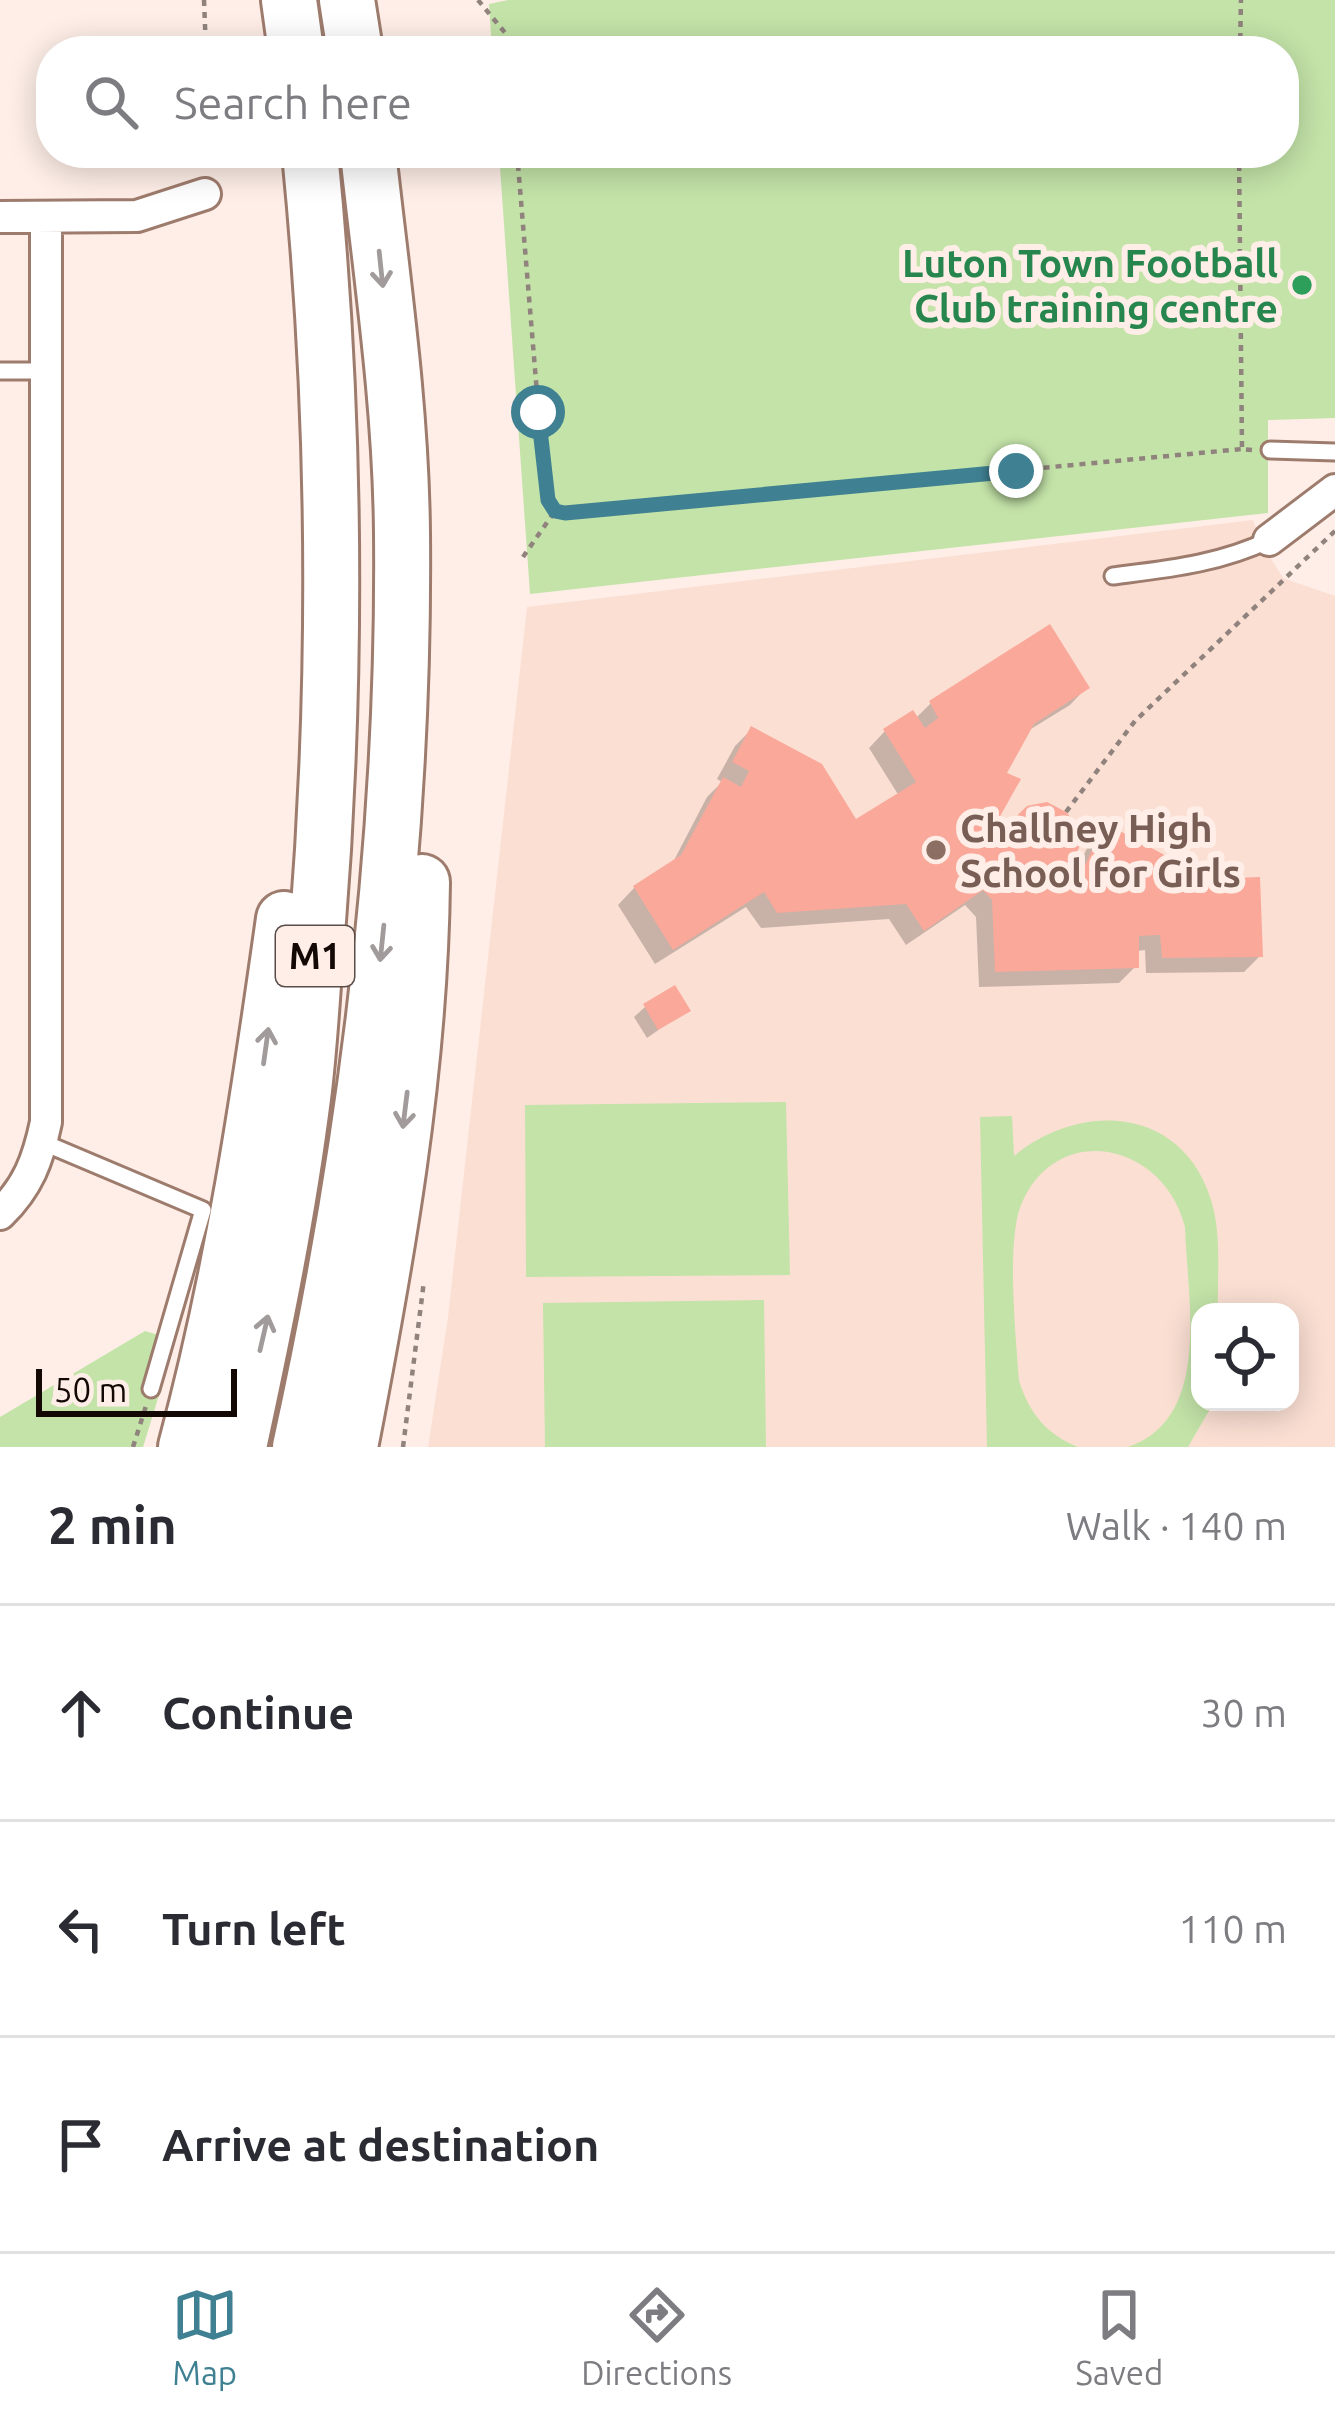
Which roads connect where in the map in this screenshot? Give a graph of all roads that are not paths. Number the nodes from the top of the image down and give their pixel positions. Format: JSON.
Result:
{"nodes":[{"id":1,"x":289,"y":0,"type":"edge"},
{"id":2,"x":347,"y":0,"type":"edge"},
{"id":3,"x":294,"y":36,"type":"edge"},
{"id":4,"x":353,"y":36,"type":"edge"},
{"id":5,"x":312,"y":168,"type":"edge"},
{"id":6,"x":370,"y":168,"type":"edge"},
{"id":7,"x":206,"y":194,"type":"dead end"},
{"id":8,"x":0,"y":217,"type":"edge"},
{"id":9,"x":46,"y":217,"type":"junction"},
{"id":10,"x":0,"y":371,"type":"edge"},
{"id":11,"x":47,"y":371,"type":"junction"},
{"id":12,"x":1270,"y":450,"type":"road end"},
{"id":13,"x":1335,"y":452,"type":"edge"},
{"id":14,"x":331,"y":460,"type":"junction"},
{"id":15,"x":1335,"y":490,"type":"edge"},
{"id":16,"x":402,"y":533,"type":"junction"},
{"id":17,"x":1269,"y":541,"type":"joint"},
{"id":18,"x":1113,"y":576,"type":"dead end"},
{"id":19,"x":42,"y":1142,"type":"junction"},
{"id":20,"x":0,"y":1214,"type":"edge"},
{"id":21,"x":151,"y":1389,"type":"road end"},
{"id":22,"x":186,"y":1447,"type":"edge"},
{"id":23,"x":238,"y":1447,"type":"edge"},
{"id":24,"x":300,"y":1447,"type":"edge"},
{"id":25,"x":350,"y":1447,"type":"edge"}],
"edges":[{"from":1,"to":3,"type":"highway"},
{"from":2,"to":4,"type":"highway"},
{"from":5,"to":14,"type":"highway","number":"M1"},
{"from":6,"to":16,"type":"highway","number":"M1","one_way":true},
{"from":7,"to":9,"type":"street"},
{"from":8,"to":9,"type":"street"},
{"from":9,"to":11,"type":"street"},
{"from":10,"to":11,"type":"lane"},
{"from":11,"to":19,"type":"street"},
{"from":12,"to":13,"type":"lane"},
{"from":22,"to":14,"type":"highway","one_way":true},
{"from":23,"to":14,"type":"highway","number":"M1","one_way":true},
{"from":15,"to":17,"type":"street"},
{"from":16,"to":24,"type":"highway","number":"M1","one_way":true},
{"from":16,"to":25,"type":"highway","one_way":true},
{"from":17,"to":18,"type":"lane"},
{"from":19,"to":20,"type":"street"},
{"from":19,"to":21,"type":"lane"}]}
